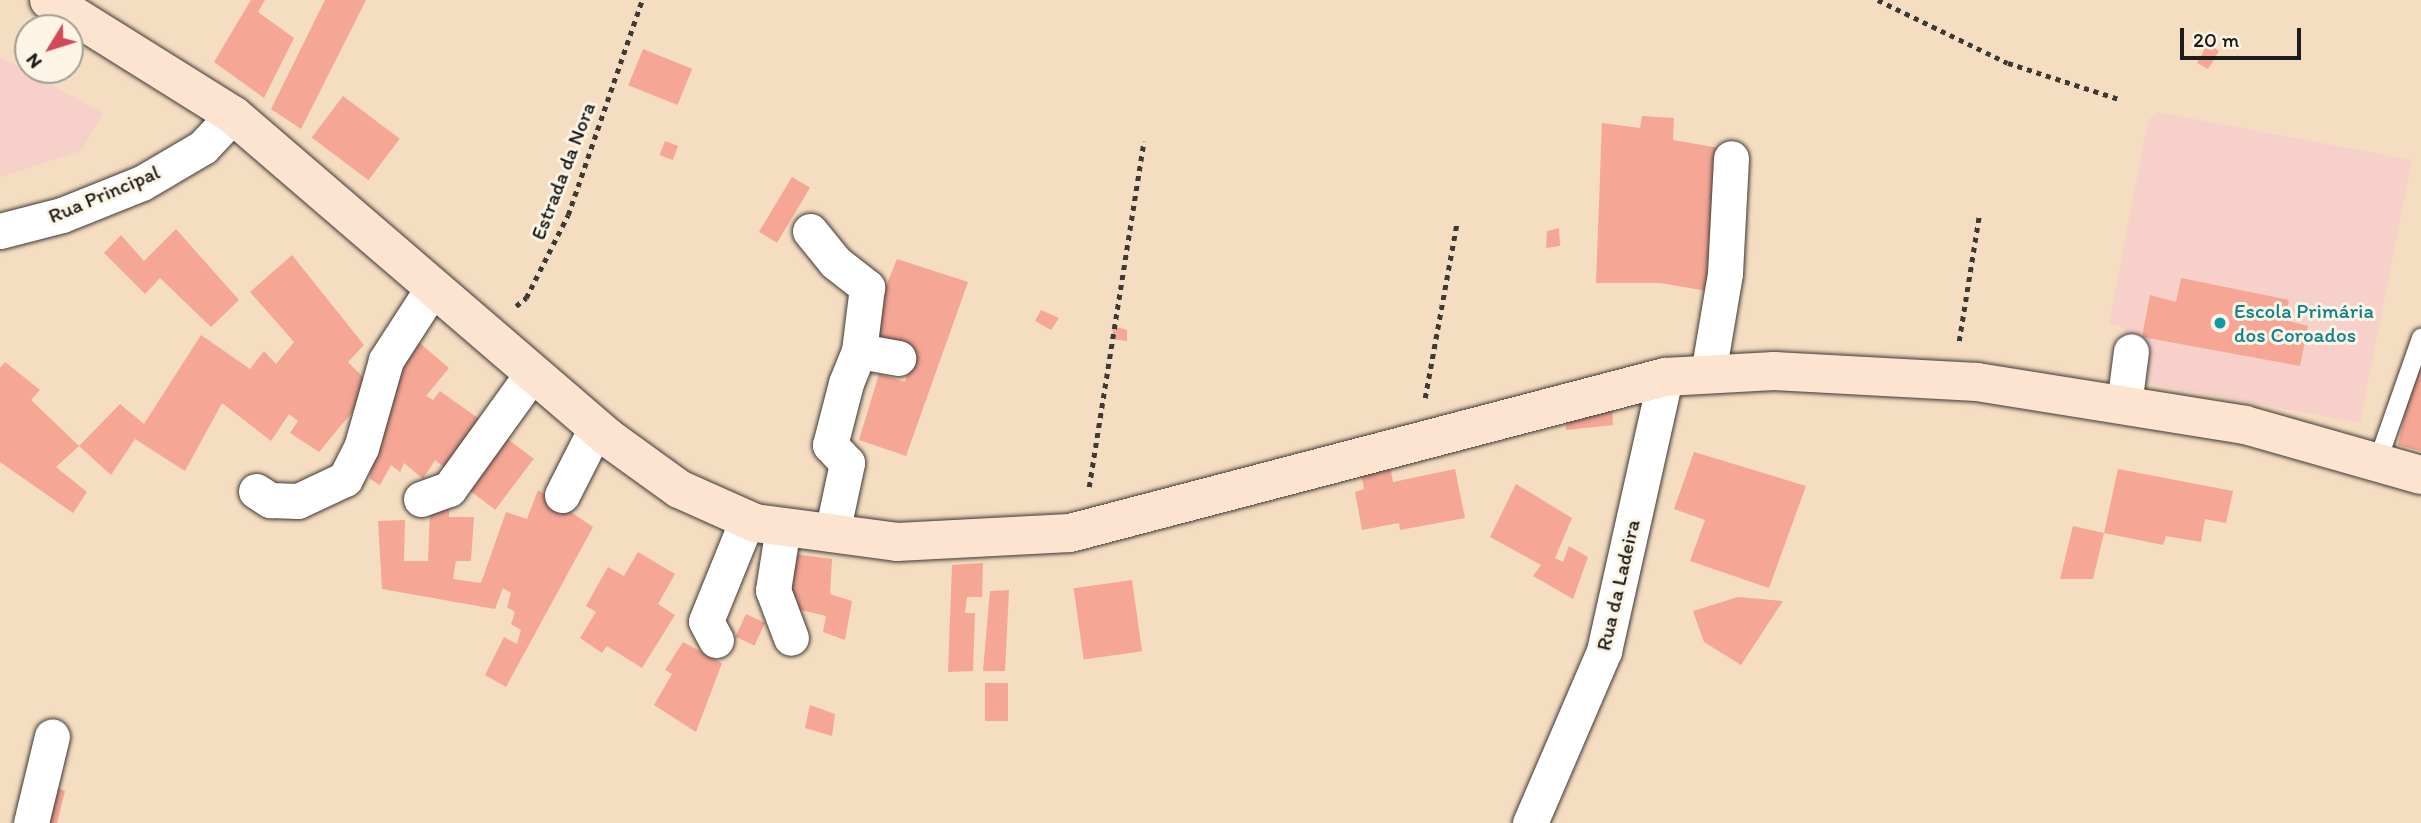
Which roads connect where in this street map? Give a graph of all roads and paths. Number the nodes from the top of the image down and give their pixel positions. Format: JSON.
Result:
{"nodes":[{"id":1,"x":49,"y":0,"type":"edge"},
{"id":2,"x":642,"y":0,"type":"edge"},
{"id":3,"x":1878,"y":0,"type":"edge"},
{"id":4,"x":2119,"y":99,"type":"dead end"},
{"id":5,"x":233,"y":115,"type":"junction"},
{"id":6,"x":1144,"y":141,"type":"dead end"},
{"id":7,"x":1731,"y":158,"type":"dead end"},
{"id":8,"x":1979,"y":216,"type":"dead end"},
{"id":9,"x":1457,"y":222,"type":"dead end"},
{"id":10,"x":0,"y":231,"type":"edge"},
{"id":11,"x":810,"y":231,"type":"dead end"},
{"id":12,"x":432,"y":289,"type":"junction"},
{"id":13,"x":483,"y":332,"type":"junction"},
{"id":14,"x":2421,"y":338,"type":"edge"},
{"id":15,"x":859,"y":351,"type":"junction"},
{"id":16,"x":2131,"y":351,"type":"dead end"},
{"id":17,"x":898,"y":358,"type":"dead end"},
{"id":18,"x":532,"y":374,"type":"junction"},
{"id":19,"x":1709,"y":374,"type":"junction"},
{"id":20,"x":1665,"y":377,"type":"junction"},
{"id":21,"x":1952,"y":380,"type":"junction"},
{"id":22,"x":2124,"y":405,"type":"junction"},
{"id":23,"x":596,"y":428,"type":"junction"},
{"id":24,"x":1416,"y":440,"type":"junction"},
{"id":25,"x":2377,"y":463,"type":"junction"},
{"id":26,"x":2421,"y":475,"type":"edge"},
{"id":27,"x":256,"y":491,"type":"dead end"},
{"id":28,"x":562,"y":495,"type":"dead end"},
{"id":29,"x":421,"y":499,"type":"dead end"},
{"id":30,"x":765,"y":523,"type":"junction"},
{"id":31,"x":1082,"y":529,"type":"junction"},
{"id":32,"x":832,"y":533,"type":"junction"},
{"id":33,"x":791,"y":638,"type":"dead end"},
{"id":34,"x":716,"y":640,"type":"dead end"},
{"id":35,"x":52,"y":736,"type":"dead end"},
{"id":36,"x":31,"y":823,"type":"edge"},
{"id":37,"x":1530,"y":823,"type":"edge"}],
"edges":[{"from":1,"to":5,"type":"main road"},
{"from":2,"to":13,"type":"path","name":"Estrada da Nora"},
{"from":3,"to":4,"type":"path"},
{"from":5,"to":10,"type":"street","name":"Rua Principal"},
{"from":5,"to":12,"type":"main road"},
{"from":6,"to":31,"type":"path"},
{"from":7,"to":19,"type":"street"},
{"from":8,"to":21,"type":"path"},
{"from":9,"to":24,"type":"path"},
{"from":11,"to":15,"type":"street"},
{"from":12,"to":13,"type":"main road"},
{"from":12,"to":27,"type":"street"},
{"from":13,"to":18,"type":"main road"},
{"from":14,"to":25,"type":"lane"},
{"from":15,"to":17,"type":"street"},
{"from":15,"to":32,"type":"street"},
{"from":16,"to":22,"type":"street"},
{"from":18,"to":23,"type":"main road"},
{"from":18,"to":29,"type":"street"},
{"from":19,"to":20,"type":"main road"},
{"from":19,"to":21,"type":"main road"},
{"from":20,"to":24,"type":"main road"},
{"from":20,"to":37,"type":"street","name":"Rua da Ladeira"},
{"from":21,"to":22,"type":"main road"},
{"from":22,"to":25,"type":"main road"},
{"from":23,"to":28,"type":"street"},
{"from":23,"to":30,"type":"main road"},
{"from":24,"to":31,"type":"main road"},
{"from":25,"to":26,"type":"main road"},
{"from":30,"to":32,"type":"main road"},
{"from":30,"to":33,"type":"street"},
{"from":30,"to":34,"type":"street"},
{"from":31,"to":32,"type":"main road"},
{"from":35,"to":36,"type":"street"}]}
